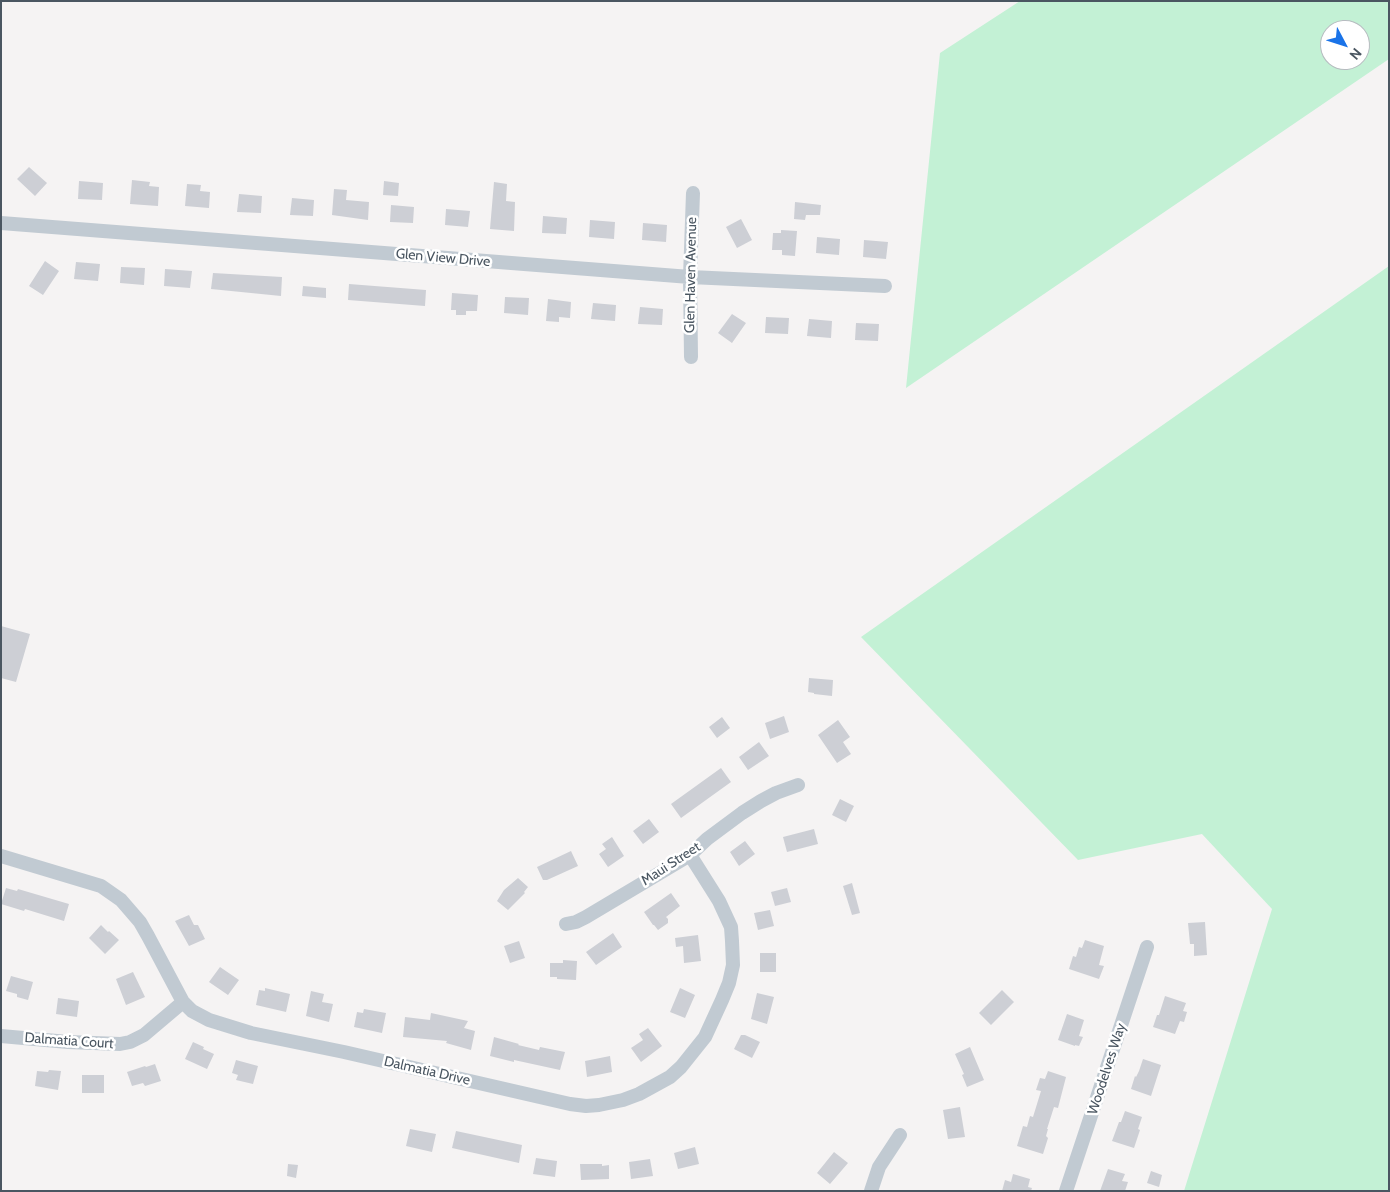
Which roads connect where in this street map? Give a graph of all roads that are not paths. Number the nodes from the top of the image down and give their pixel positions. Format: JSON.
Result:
{"nodes":[{"id":1,"x":693,"y":193,"type":"dead end"},
{"id":2,"x":1,"y":223,"type":"edge"},
{"id":3,"x":690,"y":277,"type":"junction"},
{"id":4,"x":885,"y":286,"type":"dead end"},
{"id":5,"x":691,"y":357,"type":"dead end"},
{"id":6,"x":798,"y":785,"type":"dead end"},
{"id":7,"x":690,"y":855,"type":"junction"},
{"id":8,"x":1,"y":856,"type":"edge"},
{"id":9,"x":566,"y":924,"type":"dead end"},
{"id":10,"x":1147,"y":947,"type":"dead end"},
{"id":11,"x":182,"y":1002,"type":"junction"},
{"id":12,"x":1,"y":1036,"type":"edge"},
{"id":13,"x":900,"y":1135,"type":"dead end"},
{"id":14,"x":871,"y":1191,"type":"edge"},
{"id":15,"x":1066,"y":1191,"type":"edge"}],
"edges":[{"from":1,"to":3,"type":"street","name":"Glen Haven Avenue"},
{"from":2,"to":3,"type":"street","name":"Glen View Drive"},
{"from":3,"to":4,"type":"street","name":"Glen View Drive"},
{"from":3,"to":5,"type":"street","name":"Glen Haven Avenue"},
{"from":6,"to":7,"type":"street","name":"Maui Street"},
{"from":7,"to":9,"type":"street","name":"Maui Street"},
{"from":7,"to":11,"type":"street","name":"Dalmatia Drive"},
{"from":8,"to":11,"type":"street","name":"Dalmatia Drive"},
{"from":10,"to":15,"type":"street","name":"Woodelves Way"},
{"from":11,"to":12,"type":"street","name":"Dalmatia Court"},
{"from":13,"to":14,"type":"street"}]}
